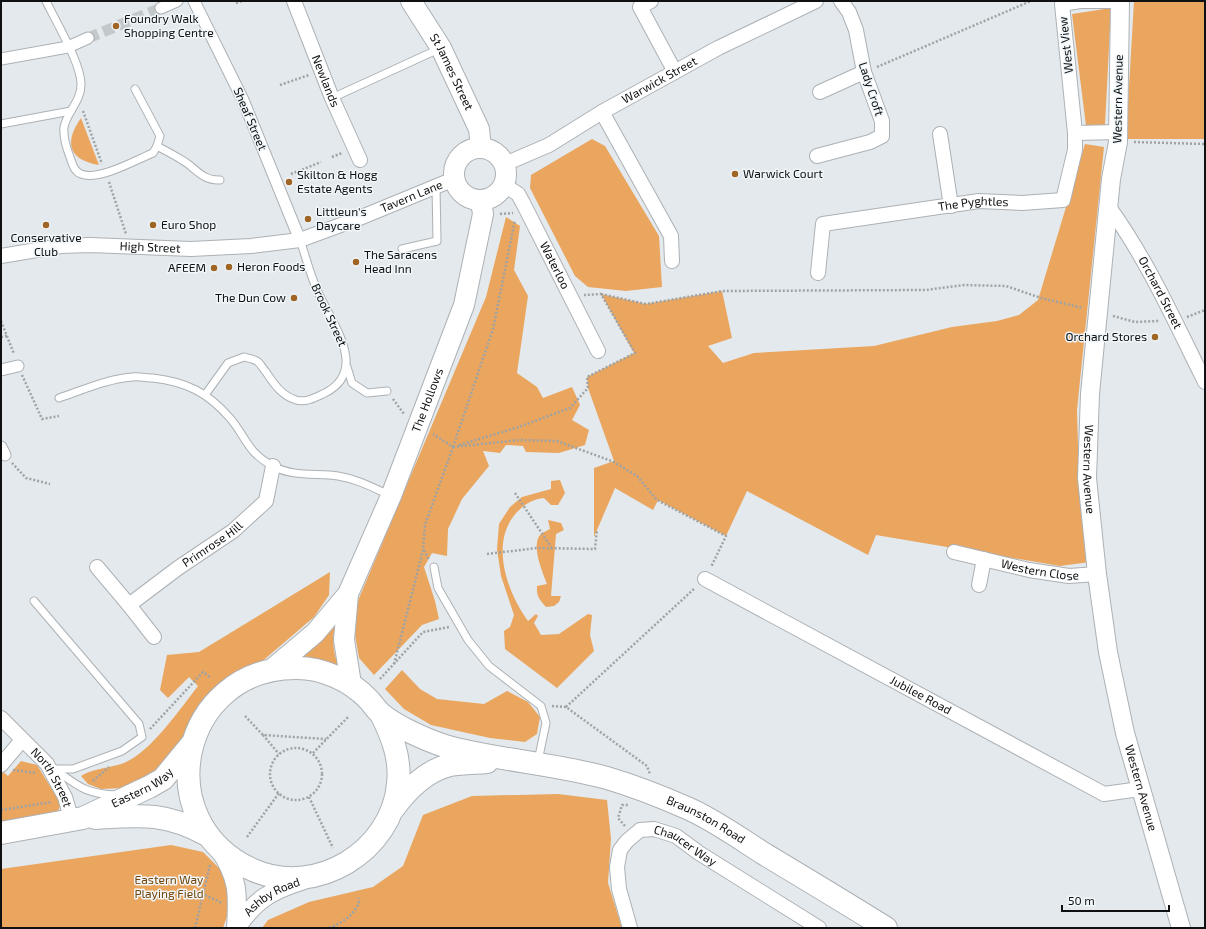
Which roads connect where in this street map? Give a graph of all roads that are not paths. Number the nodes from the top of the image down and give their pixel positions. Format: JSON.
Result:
{"nodes":[{"id":1,"x":46,"y":1,"type":"edge"},
{"id":2,"x":177,"y":1,"type":"edge"},
{"id":3,"x":194,"y":1,"type":"edge"},
{"id":4,"x":294,"y":1,"type":"edge"},
{"id":5,"x":411,"y":1,"type":"edge"},
{"id":6,"x":651,"y":1,"type":"edge"},
{"id":7,"x":816,"y":1,"type":"edge"},
{"id":8,"x":841,"y":1,"type":"edge"},
{"id":9,"x":1110,"y":1,"type":"edge"},
{"id":10,"x":1120,"y":1,"type":"edge"},
{"id":11,"x":1062,"y":3,"type":"edge"},
{"id":12,"x":161,"y":8,"type":"tunnel mouth"},
{"id":13,"x":88,"y":38,"type":"tunnel mouth"},
{"id":14,"x":68,"y":47,"type":"junction"},
{"id":15,"x":441,"y":48,"type":"junction"},
{"id":16,"x":1,"y":59,"type":"edge"},
{"id":17,"x":675,"y":72,"type":"junction"},
{"id":18,"x":864,"y":72,"type":"junction"},
{"id":19,"x":135,"y":89,"type":"dead end"},
{"id":20,"x":820,"y":92,"type":"dead end"},
{"id":21,"x":332,"y":98,"type":"junction"},
{"id":22,"x":71,"y":111,"type":"junction"},
{"id":23,"x":602,"y":112,"type":"junction"},
{"id":24,"x":1,"y":124,"type":"edge"},
{"id":25,"x":1075,"y":133,"type":"junction"},
{"id":26,"x":940,"y":134,"type":"dead end"},
{"id":27,"x":1118,"y":137,"type":"junction"},
{"id":28,"x":481,"y":148,"type":"junction"},
{"id":29,"x":155,"y":149,"type":"junction"},
{"id":30,"x":817,"y":156,"type":"dead end"},
{"id":31,"x":360,"y":160,"type":"dead end"},
{"id":32,"x":505,"y":164,"type":"junction"},
{"id":33,"x":454,"y":179,"type":"junction"},
{"id":34,"x":220,"y":180,"type":"dead end"},
{"id":35,"x":504,"y":185,"type":"junction"},
{"id":36,"x":436,"y":187,"type":"junction"},
{"id":37,"x":951,"y":206,"type":"junction"},
{"id":38,"x":482,"y":207,"type":"junction"},
{"id":39,"x":1109,"y":207,"type":"junction"},
{"id":40,"x":300,"y":240,"type":"junction"},
{"id":41,"x":402,"y":249,"type":"dead end"},
{"id":42,"x":1,"y":256,"type":"edge"},
{"id":43,"x":672,"y":261,"type":"dead end"},
{"id":44,"x":818,"y":273,"type":"dead end"},
{"id":45,"x":598,"y":351,"type":"dead end"},
{"id":46,"x":18,"y":366,"type":"dead end"},
{"id":47,"x":346,"y":367,"type":"junction"},
{"id":48,"x":1,"y":370,"type":"edge"},
{"id":49,"x":1205,"y":382,"type":"edge"},
{"id":50,"x":387,"y":391,"type":"road end"},
{"id":51,"x":205,"y":395,"type":"junction"},
{"id":52,"x":59,"y":398,"type":"dead end"},
{"id":53,"x":273,"y":466,"type":"junction"},
{"id":54,"x":391,"y":496,"type":"junction"},
{"id":55,"x":954,"y":552,"type":"dead end"},
{"id":56,"x":984,"y":559,"type":"junction"},
{"id":57,"x":97,"y":566,"type":"dead end"},
{"id":58,"x":434,"y":567,"type":"dead end"},
{"id":59,"x":1097,"y":574,"type":"junction"},
{"id":60,"x":705,"y":579,"type":"road end"},
{"id":61,"x":979,"y":585,"type":"dead end"},
{"id":62,"x":348,"y":594,"type":"junction"},
{"id":63,"x":34,"y":601,"type":"dead end"},
{"id":64,"x":129,"y":605,"type":"junction"},
{"id":65,"x":154,"y":637,"type":"dead end"},
{"id":66,"x":271,"y":670,"type":"junction"},
{"id":67,"x":351,"y":684,"type":"junction"},
{"id":68,"x":381,"y":714,"type":"junction"},
{"id":69,"x":1,"y":718,"type":"edge"},
{"id":70,"x":22,"y":740,"type":"junction"},
{"id":71,"x":191,"y":744,"type":"junction"},
{"id":72,"x":508,"y":760,"type":"junction"},
{"id":73,"x":538,"y":764,"type":"junction"},
{"id":74,"x":5,"y":768,"type":"edge"},
{"id":75,"x":51,"y":769,"type":"junction"},
{"id":76,"x":1140,"y":789,"type":"junction"},
{"id":77,"x":131,"y":795,"type":"junction"},
{"id":78,"x":392,"y":810,"type":"junction"},
{"id":79,"x":78,"y":820,"type":"junction"},
{"id":80,"x":1,"y":833,"type":"edge"},
{"id":81,"x":212,"y":849,"type":"junction"},
{"id":82,"x":316,"y":876,"type":"junction"},
{"id":83,"x":236,"y":928,"type":"edge"},
{"id":84,"x":630,"y":928,"type":"edge"},
{"id":85,"x":819,"y":928,"type":"edge"},
{"id":86,"x":886,"y":928,"type":"edge"},
{"id":87,"x":1181,"y":928,"type":"edge"}],
"edges":[{"from":1,"to":14,"type":"lane"},
{"from":2,"to":12,"type":"street"},
{"from":3,"to":40,"type":"street","name":"Sheaf Street"},
{"from":4,"to":21,"type":"street","name":"Newlands"},
{"from":5,"to":15,"type":"main road","name":"St James Street"},
{"from":6,"to":17,"type":"street"},
{"from":7,"to":17,"type":"street","name":"Warwick Street"},
{"from":8,"to":18,"type":"street","name":"Lady Croft"},
{"from":9,"to":11,"type":"street","name":"West View"},
{"from":10,"to":27,"type":"street","name":"Western Avenue"},
{"from":11,"to":25,"type":"street","name":"West View"},
{"from":13,"to":14,"type":"street"},
{"from":14,"to":16,"type":"street"},
{"from":14,"to":22,"type":"lane"},
{"from":15,"to":21,"type":"lane"},
{"from":15,"to":28,"type":"main road","name":"St James Street"},
{"from":17,"to":23,"type":"street","name":"Warwick Street"},
{"from":18,"to":20,"type":"street"},
{"from":18,"to":30,"type":"street","name":"Lady Croft"},
{"from":19,"to":29,"type":"lane"},
{"from":21,"to":31,"type":"street","name":"Newlands"},
{"from":22,"to":24,"type":"lane"},
{"from":22,"to":29,"type":"lane"},
{"from":23,"to":32,"type":"street","name":"Warwick Street"},
{"from":23,"to":43,"type":"street"},
{"from":25,"to":27,"type":"street"},
{"from":25,"to":37,"type":"street","name":"The Pyghtles"},
{"from":26,"to":37,"type":"street"},
{"from":27,"to":39,"type":"street","name":"Western Avenue"},
{"from":28,"to":32,"type":"main road"},
{"from":28,"to":33,"type":"main road"},
{"from":29,"to":34,"type":"lane"},
{"from":32,"to":35,"type":"main road"},
{"from":33,"to":36,"type":"street","name":"Tavern Lane"},
{"from":33,"to":38,"type":"main road"},
{"from":35,"to":38,"type":"main road"},
{"from":35,"to":45,"type":"street","name":"Waterloo"},
{"from":36,"to":40,"type":"street","name":"Tavern Lane"},
{"from":36,"to":41,"type":"lane"},
{"from":37,"to":44,"type":"street","name":"The Pyghtles"},
{"from":38,"to":54,"type":"main road","name":"The Hollows"},
{"from":39,"to":49,"type":"street","name":"Orchard Street"},
{"from":39,"to":59,"type":"street","name":"Western Avenue"},
{"from":40,"to":42,"type":"street","name":"High Street"},
{"from":40,"to":47,"type":"lane","name":"Brook Street"},
{"from":46,"to":48,"type":"street"},
{"from":47,"to":50,"type":"lane"},
{"from":47,"to":51,"type":"lane"},
{"from":51,"to":52,"type":"lane"},
{"from":51,"to":53,"type":"lane"},
{"from":53,"to":54,"type":"lane"},
{"from":53,"to":64,"type":"street","name":"Primrose Hill"},
{"from":54,"to":62,"type":"main road","name":"The Hollows"},
{"from":55,"to":56,"type":"street","name":"Western Close"},
{"from":56,"to":59,"type":"street","name":"Western Close"},
{"from":56,"to":61,"type":"street","name":"Western Close"},
{"from":57,"to":64,"type":"street"},
{"from":58,"to":73,"type":"lane"},
{"from":59,"to":76,"type":"street","name":"Western Avenue"},
{"from":60,"to":76,"type":"street","name":"Jubilee Road"},
{"from":62,"to":66,"type":"main road"},
{"from":62,"to":67,"type":"main road"},
{"from":63,"to":75,"type":"lane"},
{"from":64,"to":65,"type":"street"},
{"from":66,"to":67,"type":"main road"},
{"from":66,"to":71,"type":"main road"},
{"from":67,"to":68,"type":"main road"},
{"from":68,"to":72,"type":"main road","name":"Braunston Road"},
{"from":68,"to":78,"type":"main road"},
{"from":69,"to":70,"type":"street","name":"North Street"},
{"from":70,"to":74,"type":"street","name":"North Street"},
{"from":70,"to":75,"type":"street","name":"North Street"},
{"from":71,"to":77,"type":"main road","name":"Eastern Way"},
{"from":71,"to":81,"type":"main road"},
{"from":72,"to":73,"type":"main road","name":"Braunston Road"},
{"from":72,"to":78,"type":"main road","name":"Braunston Road"},
{"from":73,"to":86,"type":"main road","name":"Braunston Road"},
{"from":75,"to":77,"type":"lane"},
{"from":75,"to":79,"type":"street","name":"North Street"},
{"from":76,"to":87,"type":"street","name":"Western Avenue"},
{"from":77,"to":79,"type":"main road","name":"Eastern Way"},
{"from":78,"to":82,"type":"main road"},
{"from":79,"to":80,"type":"main road","name":"Eastern Way"},
{"from":79,"to":81,"type":"main road","name":"Eastern Way"},
{"from":81,"to":82,"type":"main road"},
{"from":81,"to":83,"type":"street","name":"Ashby Road"},
{"from":82,"to":83,"type":"street","name":"Ashby Road"},
{"from":84,"to":85,"type":"street","name":"Chaucer Way"}]}
